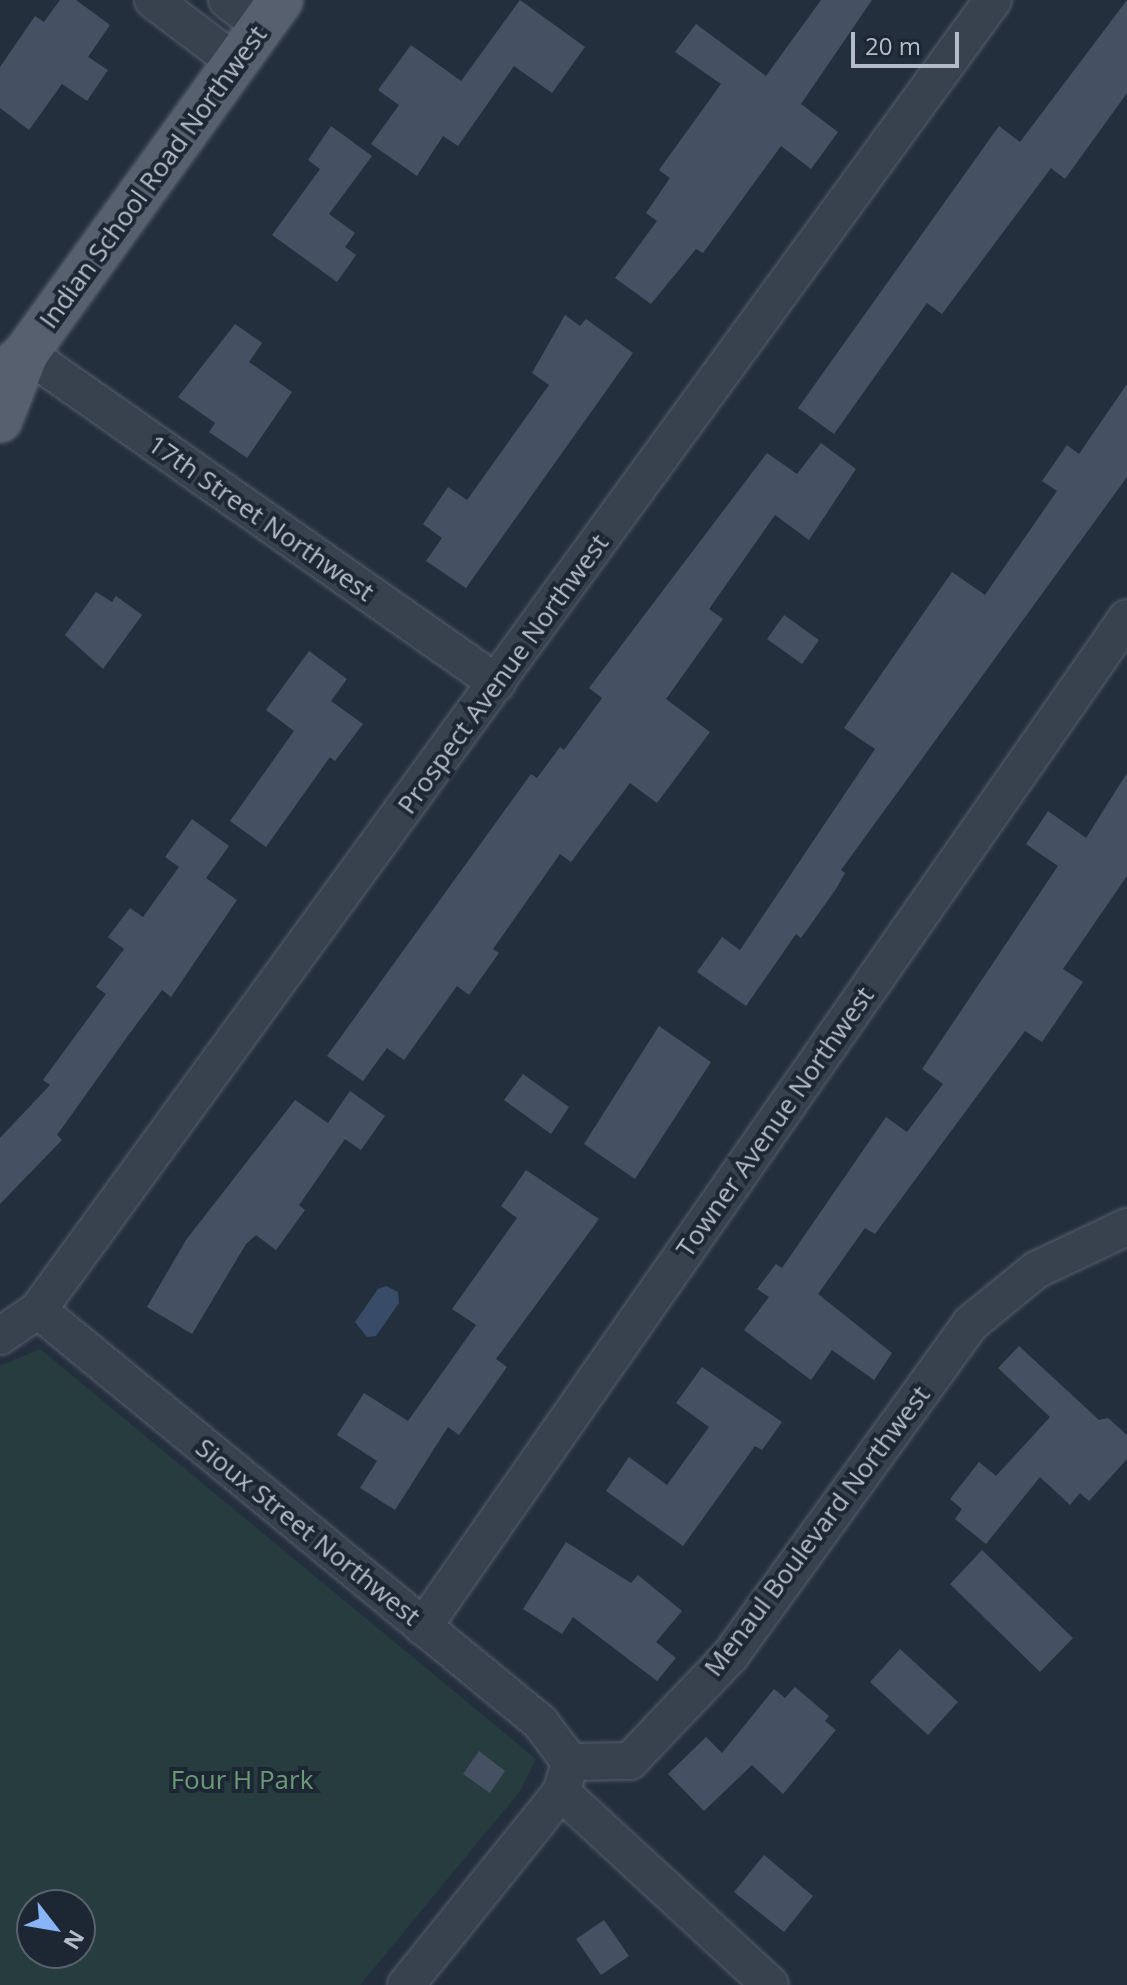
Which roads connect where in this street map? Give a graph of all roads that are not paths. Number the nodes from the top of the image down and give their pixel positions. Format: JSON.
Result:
{"nodes":[{"id":1,"x":153,"y":0,"type":"edge"},
{"id":2,"x":227,"y":0,"type":"edge"},
{"id":3,"x":993,"y":0,"type":"edge"},
{"id":4,"x":271,"y":13,"type":"edge"},
{"id":5,"x":235,"y":62,"type":"junction"},
{"id":6,"x":13,"y":365,"type":"edge"},
{"id":7,"x":0,"y":420,"type":"edge"},
{"id":8,"x":1127,"y":618,"type":"edge"},
{"id":9,"x":497,"y":683,"type":"junction"},
{"id":10,"x":1127,"y":1227,"type":"edge"},
{"id":11,"x":38,"y":1310,"type":"junction"},
{"id":12,"x":0,"y":1336,"type":"edge"},
{"id":13,"x":423,"y":1627,"type":"junction"},
{"id":14,"x":566,"y":1777,"type":"junction"},
{"id":15,"x":406,"y":1985,"type":"edge"},
{"id":16,"x":770,"y":1985,"type":"edge"}],
"edges":[{"from":1,"to":5,"type":"street"},
{"from":2,"to":4,"type":"street"},
{"from":3,"to":9,"type":"street","name":"Prospect Avenue Northwest"},
{"from":4,"to":5,"type":"main road","name":"Indian School Road Northwest"},
{"from":5,"to":6,"type":"main road","name":"Indian School Road Northwest"},
{"from":6,"to":7,"type":"main road","name":"Indian School Road Northwest"},
{"from":6,"to":9,"type":"street","name":"17th Street Northwest"},
{"from":8,"to":13,"type":"street","name":"Towner Avenue Northwest"},
{"from":9,"to":11,"type":"street","name":"Prospect Avenue Northwest"},
{"from":10,"to":14,"type":"street","name":"Menaul Boulevard Northwest"},
{"from":11,"to":12,"type":"street","name":"Prospect Avenue Northwest"},
{"from":11,"to":13,"type":"street","name":"Sioux Street Northwest"},
{"from":13,"to":14,"type":"street","name":"Sioux Street Northwest"},
{"from":14,"to":15,"type":"street"},
{"from":14,"to":16,"type":"street","name":"Sioux Street Northwest"}]}
